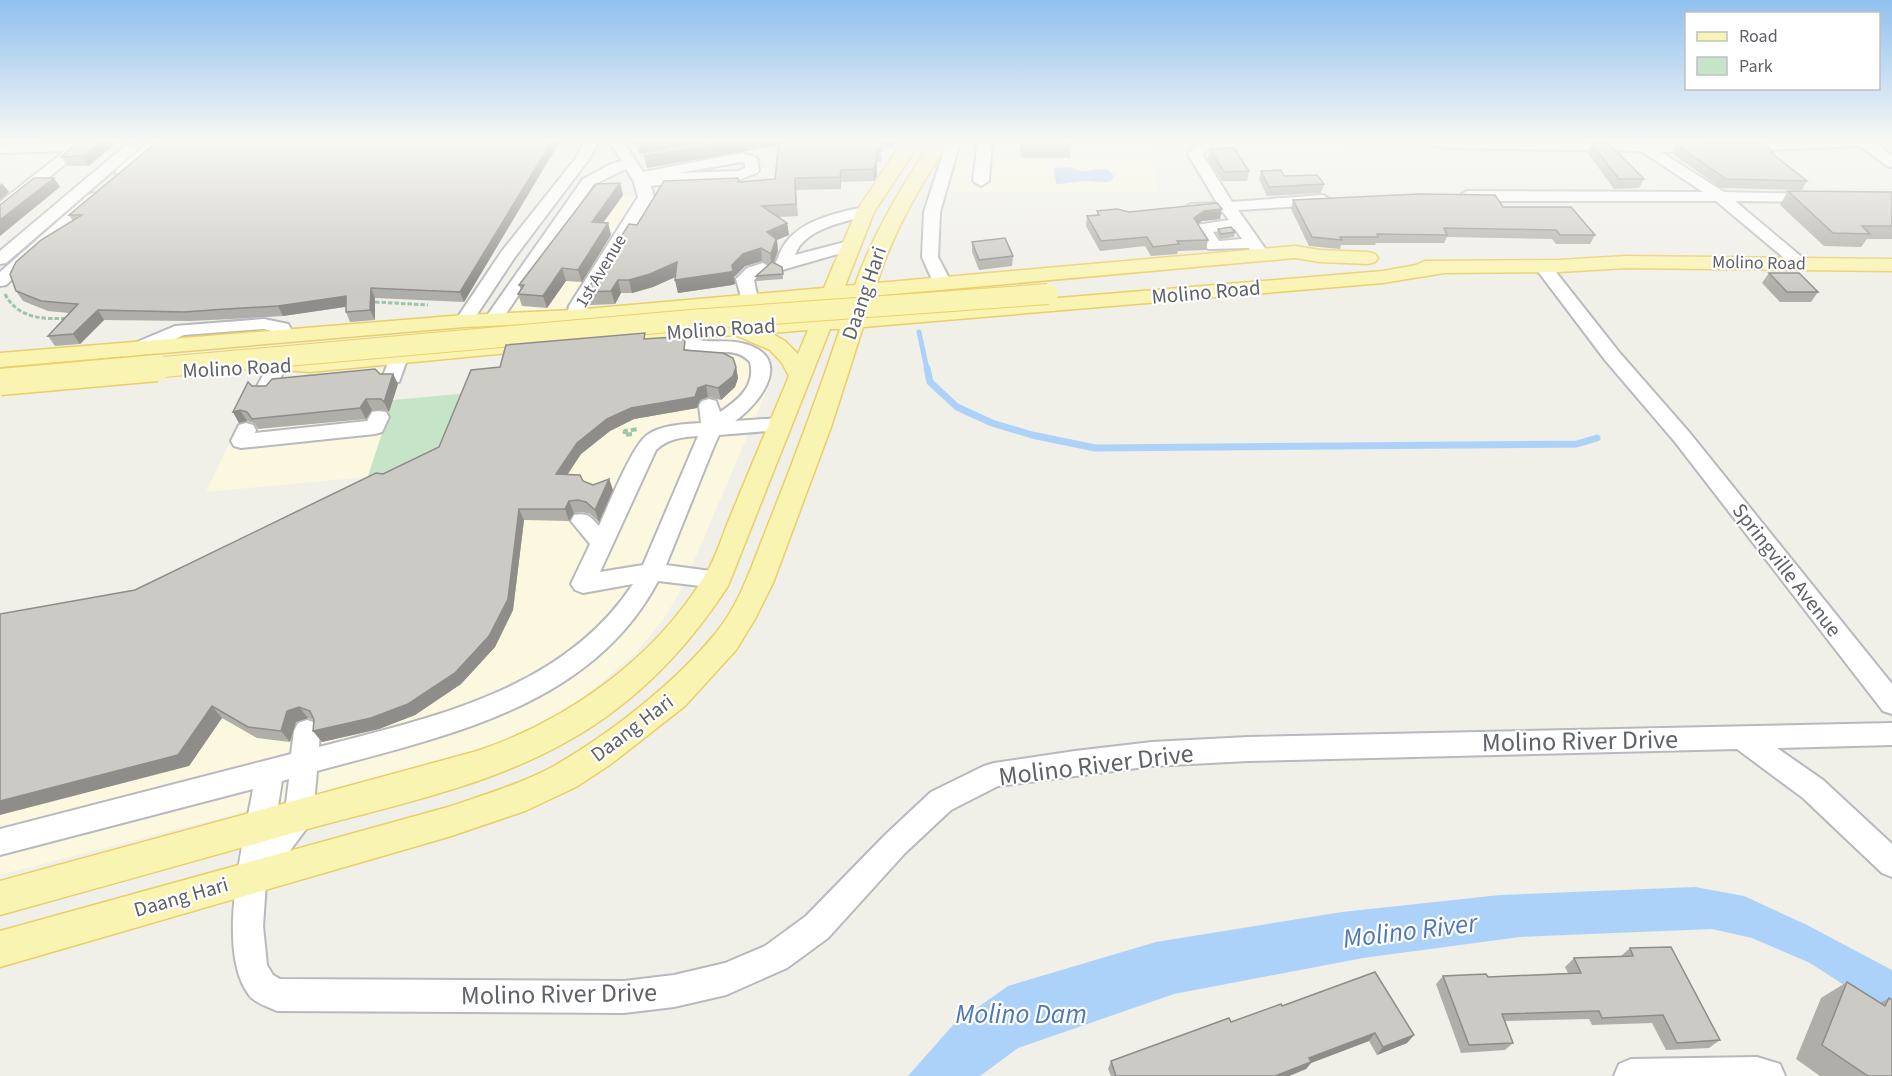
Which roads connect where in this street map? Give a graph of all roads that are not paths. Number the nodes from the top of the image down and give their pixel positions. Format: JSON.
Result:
{"nodes":[{"id":1,"x":24,"y":191,"type":"edge"},
{"id":2,"x":80,"y":191,"type":"edge"},
{"id":3,"x":101,"y":191,"type":"edge"},
{"id":4,"x":557,"y":191,"type":"edge"},
{"id":5,"x":582,"y":191,"type":"edge"},
{"id":6,"x":643,"y":191,"type":"edge"},
{"id":7,"x":878,"y":191,"type":"edge"},
{"id":8,"x":910,"y":191,"type":"edge"},
{"id":9,"x":935,"y":191,"type":"edge"},
{"id":10,"x":1218,"y":191,"type":"edge"},
{"id":11,"x":1712,"y":191,"type":"edge"},
{"id":12,"x":1450,"y":195,"type":"edge"},
{"id":13,"x":1718,"y":195,"type":"junction"},
{"id":14,"x":1834,"y":197,"type":"edge"},
{"id":15,"x":1336,"y":199,"type":"edge"},
{"id":16,"x":1226,"y":205,"type":"junction"},
{"id":17,"x":0,"y":210,"type":"edge"},
{"id":18,"x":1171,"y":211,"type":"edge"},
{"id":19,"x":865,"y":212,"type":"junction"},
{"id":20,"x":1240,"y":224,"type":"junction"},
{"id":21,"x":849,"y":246,"type":"junction"},
{"id":22,"x":878,"y":247,"type":"junction"},
{"id":23,"x":1257,"y":248,"type":"junction"},
{"id":24,"x":1368,"y":258,"type":"junction"},
{"id":25,"x":0,"y":259,"type":"edge"},
{"id":26,"x":1626,"y":262,"type":"junction"},
{"id":27,"x":1802,"y":264,"type":"junction"},
{"id":28,"x":1892,"y":265,"type":"edge"},
{"id":29,"x":1551,"y":266,"type":"junction"},
{"id":30,"x":1443,"y":267,"type":"junction"},
{"id":31,"x":763,"y":268,"type":"edge"},
{"id":32,"x":1305,"y":268,"type":"junction"},
{"id":33,"x":3,"y":278,"type":"edge"},
{"id":34,"x":936,"y":283,"type":"junction"},
{"id":35,"x":865,"y":289,"type":"junction"},
{"id":36,"x":833,"y":292,"type":"junction"},
{"id":37,"x":748,"y":300,"type":"junction"},
{"id":38,"x":574,"y":316,"type":"junction"},
{"id":39,"x":493,"y":320,"type":"junction"},
{"id":40,"x":464,"y":321,"type":"junction"},
{"id":41,"x":853,"y":322,"type":"junction"},
{"id":42,"x":822,"y":323,"type":"junction"},
{"id":43,"x":736,"y":328,"type":"junction"},
{"id":44,"x":681,"y":332,"type":"junction"},
{"id":45,"x":570,"y":342,"type":"junction"},
{"id":46,"x":137,"y":349,"type":"junction"},
{"id":47,"x":399,"y":357,"type":"junction"},
{"id":48,"x":0,"y":360,"type":"edge"},
{"id":49,"x":279,"y":362,"type":"junction"},
{"id":50,"x":0,"y":374,"type":"edge"},
{"id":51,"x":800,"y":375,"type":"junction"},
{"id":52,"x":120,"y":376,"type":"junction"},
{"id":53,"x":392,"y":378,"type":"edge"},
{"id":54,"x":0,"y":382,"type":"edge"},
{"id":55,"x":0,"y":388,"type":"edge"},
{"id":56,"x":265,"y":390,"type":"edge"},
{"id":57,"x":709,"y":405,"type":"dead end"},
{"id":58,"x":379,"y":417,"type":"dead end"},
{"id":59,"x":781,"y":424,"type":"junction"},
{"id":60,"x":246,"y":430,"type":"dead end"},
{"id":61,"x":712,"y":430,"type":"junction"},
{"id":62,"x":636,"y":470,"type":"junction"},
{"id":63,"x":607,"y":483,"type":"edge"},
{"id":64,"x":582,"y":521,"type":"dead end"},
{"id":65,"x":602,"y":543,"type":"junction"},
{"id":66,"x":650,"y":572,"type":"junction"},
{"id":67,"x":718,"y":579,"type":"junction"},
{"id":68,"x":1892,"y":704,"type":"edge"},
{"id":69,"x":307,"y":731,"type":"dead end"},
{"id":70,"x":1892,"y":734,"type":"edge"},
{"id":71,"x":1741,"y":737,"type":"junction"},
{"id":72,"x":303,"y":763,"type":"junction"},
{"id":73,"x":270,"y":773,"type":"junction"},
{"id":74,"x":299,"y":816,"type":"junction"},
{"id":75,"x":262,"y":827,"type":"junction"},
{"id":76,"x":0,"y":842,"type":"edge"},
{"id":77,"x":1892,"y":863,"type":"edge"},
{"id":78,"x":252,"y":877,"type":"junction"},
{"id":79,"x":0,"y":898,"type":"edge"},
{"id":80,"x":0,"y":949,"type":"edge"},
{"id":81,"x":1631,"y":1076,"type":"edge"},
{"id":82,"x":1638,"y":1076,"type":"edge"},
{"id":83,"x":1768,"y":1076,"type":"edge"}],
"edges":[{"from":1,"to":17,"type":"street"},
{"from":2,"to":25,"type":"street"},
{"from":3,"to":33,"type":"street"},
{"from":4,"to":40,"type":"street"},
{"from":5,"to":39,"type":"street"},
{"from":6,"to":38,"type":"street","name":"1st Avenue"},
{"from":7,"to":19,"type":"main road","name":"Daang Hari"},
{"from":8,"to":22,"type":"main road","name":"Daang Hari"},
{"from":9,"to":34,"type":"street"},
{"from":10,"to":16,"type":"street"},
{"from":11,"to":13,"type":"street"},
{"from":12,"to":13,"type":"street"},
{"from":13,"to":14,"type":"street"},
{"from":13,"to":27,"type":"street"},
{"from":15,"to":16,"type":"street"},
{"from":16,"to":18,"type":"street"},
{"from":16,"to":20,"type":"street"},
{"from":19,"to":21,"type":"main road","name":"Daang Hari"},
{"from":19,"to":21,"type":"street"},
{"from":20,"to":23,"type":"street"},
{"from":20,"to":23,"type":"street"},
{"from":21,"to":36,"type":"main road","name":"Daang Hari"},
{"from":22,"to":34,"type":"main road"},
{"from":22,"to":35,"type":"main road","name":"Daang Hari"},
{"from":23,"to":24,"type":"main road","name":"Molino Road"},
{"from":23,"to":34,"type":"main road","name":"Molino Road"},
{"from":24,"to":26,"type":"main road","name":"Molino Road"},
{"from":24,"to":32,"type":"main road","name":"Molino Road"},
{"from":26,"to":27,"type":"main road","name":"Molino Road"},
{"from":26,"to":29,"type":"main road","name":"Molino Road"},
{"from":27,"to":28,"type":"main road","name":"Molino Road"},
{"from":29,"to":30,"type":"main road","name":"Molino Road"},
{"from":29,"to":68,"type":"street","name":"Springville Avenue"},
{"from":30,"to":32,"type":"main road","name":"Molino Road"},
{"from":30,"to":41,"type":"main road","name":"Molino Road"},
{"from":31,"to":37,"type":"street"},
{"from":32,"to":50,"type":"main road","name":"Molino Road"},
{"from":32,"to":54,"type":"main road","name":"Molino Road","bridge":true},
{"from":34,"to":35,"type":"main road","name":"Molino Road"},
{"from":35,"to":36,"type":"main road","name":"Molino Road"},
{"from":35,"to":41,"type":"main road","name":"Daang Hari"},
{"from":36,"to":37,"type":"main road","name":"Molino Road"},
{"from":36,"to":42,"type":"main road","name":"Daang Hari"},
{"from":37,"to":38,"type":"main road","name":"Molino Road"},
{"from":38,"to":39,"type":"main road","name":"Molino Road"},
{"from":38,"to":45,"type":"street","name":"1st Avenue"},
{"from":39,"to":40,"type":"main road","name":"Molino Road"},
{"from":40,"to":46,"type":"main road","name":"Molino Road"},
{"from":41,"to":42,"type":"main road","name":"Molino Road"},
{"from":41,"to":78,"type":"main road","name":"Daang Hari"},
{"from":42,"to":43,"type":"main road","name":"Molino Road"},
{"from":42,"to":51,"type":"main road","name":"Daang Hari"},
{"from":43,"to":44,"type":"main road","name":"Molino Road"},
{"from":43,"to":51,"type":"main road"},
{"from":44,"to":45,"type":"main road","name":"Molino Road"},
{"from":44,"to":61,"type":"street"},
{"from":45,"to":47,"type":"main road","name":"Molino Road"},
{"from":46,"to":48,"type":"main road","name":"Molino Road"},
{"from":46,"to":52,"type":"street"},
{"from":47,"to":49,"type":"main road","name":"Molino Road"},
{"from":47,"to":53,"type":"street"},
{"from":49,"to":52,"type":"main road","name":"Molino Road"},
{"from":49,"to":56,"type":"street"},
{"from":51,"to":59,"type":"main road","name":"Daang Hari"},
{"from":52,"to":55,"type":"main road","name":"Molino Road"},
{"from":57,"to":61,"type":"street"},
{"from":58,"to":60,"type":"street"},
{"from":59,"to":61,"type":"street"},
{"from":59,"to":67,"type":"main road","name":"Daang Hari"},
{"from":61,"to":62,"type":"street"},
{"from":61,"to":66,"type":"street"},
{"from":62,"to":63,"type":"street"},
{"from":62,"to":65,"type":"street"},
{"from":64,"to":65,"type":"street"},
{"from":65,"to":66,"type":"street"},
{"from":66,"to":67,"type":"street"},
{"from":66,"to":72,"type":"street"},
{"from":67,"to":74,"type":"main road","name":"Daang Hari"},
{"from":69,"to":72,"type":"street"},
{"from":70,"to":71,"type":"street","name":"Molino River Drive"},
{"from":71,"to":77,"type":"street"},
{"from":71,"to":78,"type":"street","name":"Molino River Drive"},
{"from":72,"to":73,"type":"street"},
{"from":72,"to":74,"type":"street"},
{"from":73,"to":75,"type":"street","name":"Molino River Drive"},
{"from":73,"to":76,"type":"street"},
{"from":74,"to":75,"type":"main road","name":"Daang Hari"},
{"from":74,"to":78,"type":"street"},
{"from":75,"to":78,"type":"street","name":"Molino River Drive"},
{"from":75,"to":79,"type":"main road","name":"Daang Hari"},
{"from":78,"to":80,"type":"main road","name":"Daang Hari"},
{"from":81,"to":82,"type":"street"},
{"from":82,"to":83,"type":"street"}]}
